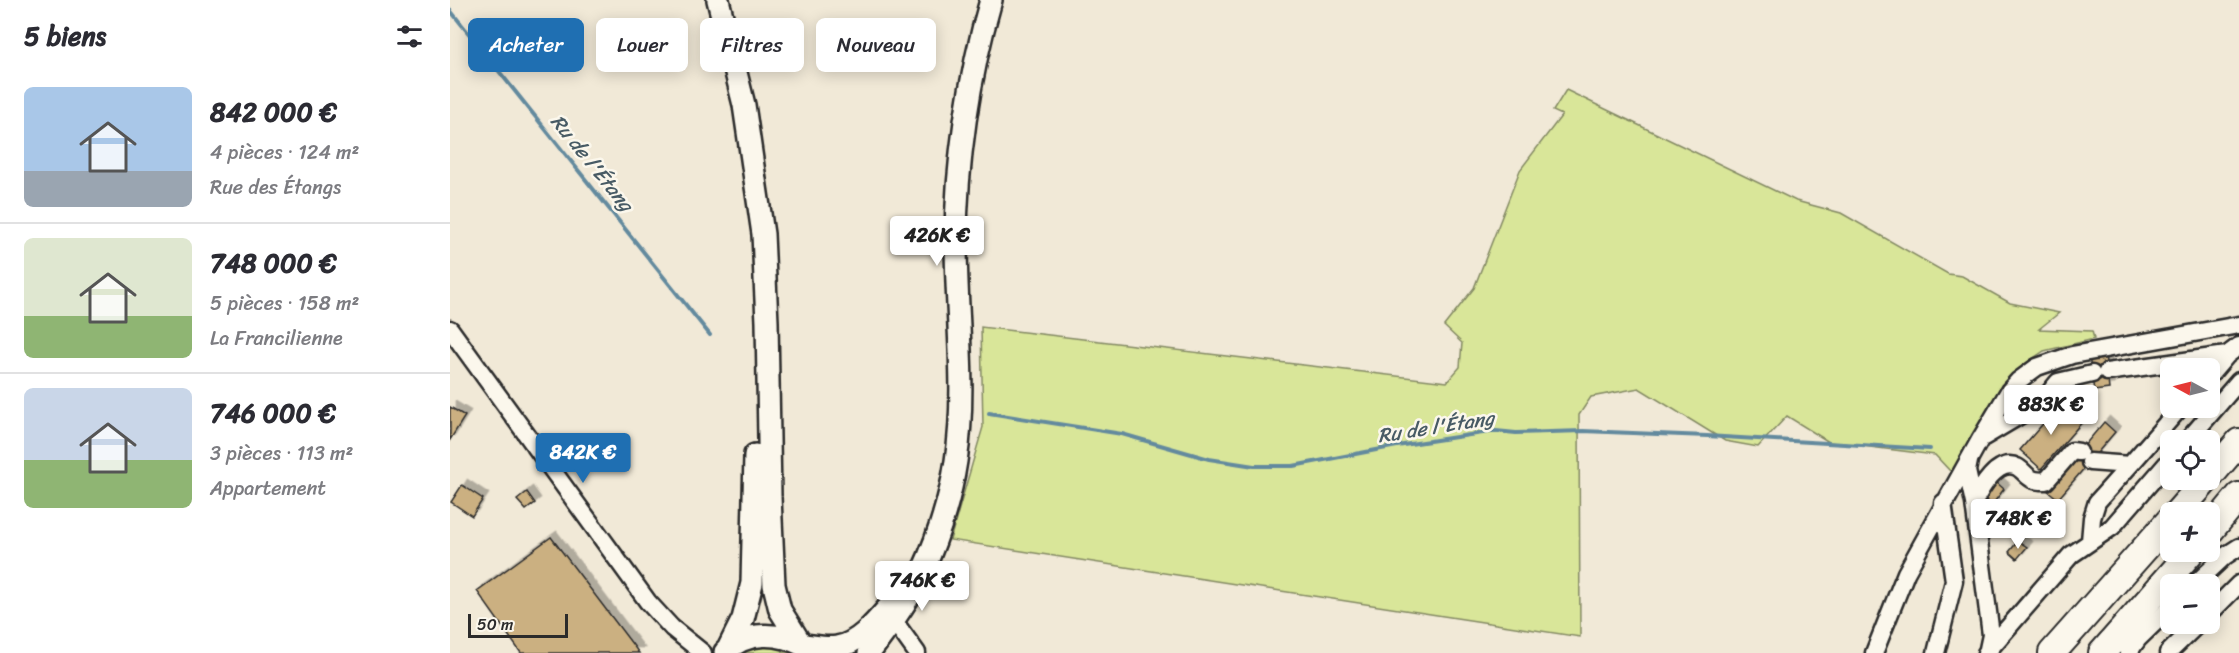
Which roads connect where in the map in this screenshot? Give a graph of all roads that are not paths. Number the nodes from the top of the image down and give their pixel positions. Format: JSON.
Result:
{"nodes":[{"id":1,"x":718,"y":0,"type":"edge"},
{"id":2,"x":991,"y":0,"type":"edge"},
{"id":3,"x":753,"y":169,"type":"junction"},
{"id":4,"x":2239,"y":325,"type":"edge"},
{"id":5,"x":450,"y":329,"type":"edge"},
{"id":6,"x":2233,"y":351,"type":"edge"},
{"id":7,"x":2220,"y":365,"type":"edge"},
{"id":8,"x":2239,"y":381,"type":"edge"},
{"id":9,"x":2171,"y":418,"type":"edge"},
{"id":10,"x":2197,"y":430,"type":"edge"},
{"id":11,"x":1981,"y":438,"type":"junction"},
{"id":12,"x":2239,"y":442,"type":"edge"},
{"id":13,"x":1969,"y":460,"type":"junction"},
{"id":14,"x":2220,"y":464,"type":"edge"},
{"id":15,"x":2130,"y":465,"type":"junction"},
{"id":16,"x":2160,"y":472,"type":"edge"},
{"id":17,"x":2197,"y":490,"type":"edge"},
{"id":18,"x":2239,"y":496,"type":"edge"},
{"id":19,"x":2187,"y":502,"type":"edge"},
{"id":20,"x":1943,"y":503,"type":"junction"},
{"id":21,"x":1974,"y":503,"type":"junction"},
{"id":22,"x":2220,"y":519,"type":"edge"},
{"id":23,"x":2160,"y":531,"type":"edge"},
{"id":24,"x":2090,"y":541,"type":"junction"},
{"id":25,"x":932,"y":546,"type":"junction"},
{"id":26,"x":2239,"y":547,"type":"edge"},
{"id":27,"x":2182,"y":562,"type":"edge"},
{"id":28,"x":2206,"y":574,"type":"edge"},
{"id":29,"x":2239,"y":584,"type":"edge"},
{"id":30,"x":2220,"y":603,"type":"edge"},
{"id":31,"x":2160,"y":618,"type":"edge"},
{"id":32,"x":894,"y":621,"type":"junction"},
{"id":33,"x":2188,"y":634,"type":"edge"},
{"id":34,"x":807,"y":647,"type":"edge"},
{"id":35,"x":726,"y":651,"type":"edge"},
{"id":36,"x":1987,"y":651,"type":"edge"},
{"id":37,"x":704,"y":653,"type":"edge"},
{"id":38,"x":869,"y":653,"type":"edge"},
{"id":39,"x":917,"y":653,"type":"edge"},
{"id":40,"x":1874,"y":653,"type":"edge"},
{"id":41,"x":1936,"y":653,"type":"edge"},
{"id":42,"x":2052,"y":653,"type":"edge"},
{"id":43,"x":2102,"y":653,"type":"edge"},
{"id":44,"x":2128,"y":653,"type":"edge"},
{"id":45,"x":2168,"y":653,"type":"edge"}],
"edges":[{"from":1,"to":3,"type":"main road"},
{"from":2,"to":25,"type":"main road"},
{"from":3,"to":34,"type":"main road"},
{"from":3,"to":35,"type":"main road"},
{"from":4,"to":11,"type":"street"},
{"from":5,"to":37,"type":"street"},
{"from":6,"to":7,"type":"street"},
{"from":6,"to":11,"type":"street"},
{"from":8,"to":10,"type":"street"},
{"from":9,"to":15,"type":"street"},
{"from":11,"to":13,"type":"street"},
{"from":12,"to":14,"type":"highway"},
{"from":13,"to":20,"type":"street"},
{"from":13,"to":21,"type":"street"},
{"from":15,"to":21,"type":"street"},
{"from":15,"to":24,"type":"street"},
{"from":16,"to":24,"type":"street"},
{"from":17,"to":19,"type":"highway"},
{"from":18,"to":22,"type":"highway"},
{"from":20,"to":40,"type":"street"},
{"from":20,"to":41,"type":"street"},
{"from":21,"to":36,"type":"street"},
{"from":23,"to":42,"type":"highway"},
{"from":24,"to":36,"type":"street"},
{"from":25,"to":32,"type":"main road"},
{"from":25,"to":34,"type":"main road"},
{"from":26,"to":28,"type":"street"},
{"from":27,"to":43,"type":"highway"},
{"from":29,"to":30,"type":"street"},
{"from":31,"to":44,"type":"street"},
{"from":32,"to":38,"type":"main road"},
{"from":32,"to":39,"type":"street"},
{"from":33,"to":45,"type":"street"},
{"from":34,"to":35,"type":"main road"}]}
